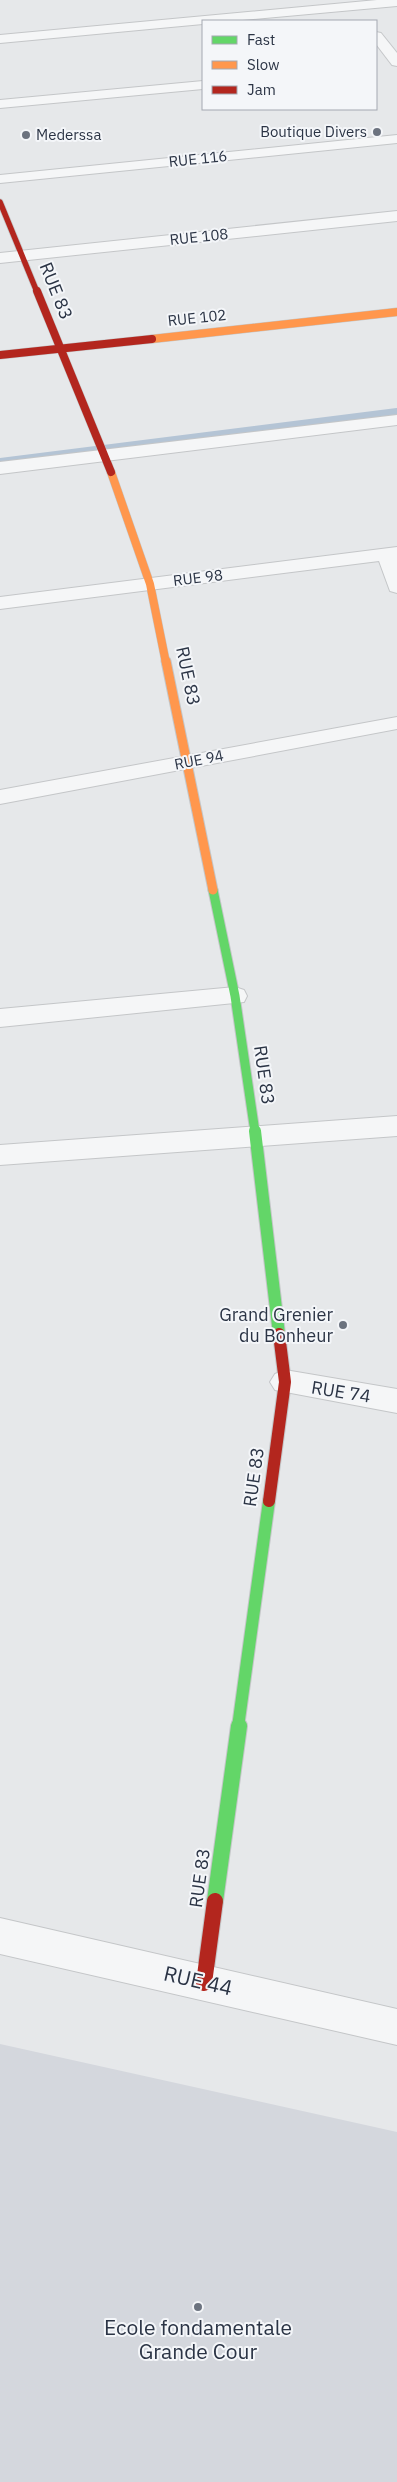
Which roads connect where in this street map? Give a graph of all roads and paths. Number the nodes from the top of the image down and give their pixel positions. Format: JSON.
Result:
{"nodes":[{"id":1,"x":397,"y":2,"type":"edge"},
{"id":2,"x":349,"y":3,"type":"edge"},
{"id":3,"x":363,"y":20,"type":"edge"},
{"id":4,"x":377,"y":37,"type":"edge"},
{"id":5,"x":0,"y":39,"type":"edge"},
{"id":6,"x":397,"y":62,"type":"edge"},
{"id":7,"x":397,"y":67,"type":"edge"},
{"id":8,"x":383,"y":68,"type":"dead end"},
{"id":9,"x":202,"y":85,"type":"edge"},
{"id":10,"x":0,"y":104,"type":"edge"},
{"id":11,"x":397,"y":139,"type":"edge"},
{"id":12,"x":0,"y":179,"type":"edge"},
{"id":13,"x":0,"y":202,"type":"edge"},
{"id":14,"x":397,"y":216,"type":"edge"},
{"id":15,"x":22,"y":256,"type":"junction"},
{"id":16,"x":0,"y":258,"type":"edge"},
{"id":17,"x":397,"y":312,"type":"edge"},
{"id":18,"x":60,"y":348,"type":"junction"},
{"id":19,"x":0,"y":355,"type":"edge"},
{"id":20,"x":397,"y":420,"type":"edge"},
{"id":21,"x":105,"y":456,"type":"junction"},
{"id":22,"x":0,"y":468,"type":"edge"},
{"id":23,"x":391,"y":554,"type":"edge"},
{"id":24,"x":150,"y":584,"type":"junction"},
{"id":25,"x":397,"y":587,"type":"edge"},
{"id":26,"x":0,"y":603,"type":"edge"},
{"id":27,"x":397,"y":723,"type":"edge"},
{"id":28,"x":188,"y":762,"type":"junction"},
{"id":29,"x":0,"y":797,"type":"edge"},
{"id":30,"x":236,"y":996,"type":"junction"},
{"id":31,"x":0,"y":1018,"type":"edge"},
{"id":32,"x":397,"y":1126,"type":"edge"},
{"id":33,"x":256,"y":1138,"type":"junction"},
{"id":34,"x":0,"y":1155,"type":"edge"},
{"id":35,"x":285,"y":1382,"type":"junction"},
{"id":36,"x":397,"y":1400,"type":"edge"},
{"id":37,"x":0,"y":1936,"type":"edge"},
{"id":38,"x":204,"y":1983,"type":"junction"},
{"id":39,"x":397,"y":2027,"type":"edge"}],
"edges":[{"from":1,"to":2,"type":"street"},
{"from":2,"to":3,"type":"street"},
{"from":2,"to":5,"type":"street"},
{"from":4,"to":6,"type":"street"},
{"from":7,"to":8,"type":"street"},
{"from":9,"to":10,"type":"street"},
{"from":11,"to":12,"type":"street","name":"RUE 116"},
{"from":13,"to":15,"type":"street","name":"RUE 83"},
{"from":14,"to":15,"type":"street","name":"RUE 108"},
{"from":15,"to":16,"type":"street","name":"RUE 108"},
{"from":15,"to":18,"type":"street","name":"RUE 83"},
{"from":17,"to":18,"type":"street","name":"RUE 102"},
{"from":18,"to":19,"type":"street","name":"RUE 102"},
{"from":18,"to":21,"type":"street","name":"RUE 83"},
{"from":20,"to":21,"type":"street"},
{"from":21,"to":22,"type":"street"},
{"from":21,"to":24,"type":"street","name":"RUE 83"},
{"from":23,"to":24,"type":"street","name":"RUE 98"},
{"from":23,"to":25,"type":"street"},
{"from":24,"to":26,"type":"street","name":"RUE 98"},
{"from":24,"to":28,"type":"street","name":"RUE 83"},
{"from":27,"to":28,"type":"street","name":"RUE 94"},
{"from":28,"to":29,"type":"street","name":"RUE 94"},
{"from":28,"to":30,"type":"street","name":"RUE 83"},
{"from":30,"to":31,"type":"street"},
{"from":30,"to":33,"type":"street","name":"RUE 83"},
{"from":32,"to":33,"type":"street"},
{"from":33,"to":34,"type":"street"},
{"from":33,"to":35,"type":"street","name":"RUE 83"},
{"from":35,"to":36,"type":"street","name":"RUE 74"},
{"from":35,"to":38,"type":"street","name":"RUE 83"},
{"from":37,"to":38,"type":"street","name":"RUE 44"},
{"from":38,"to":39,"type":"street","name":"RUE 44"}]}
